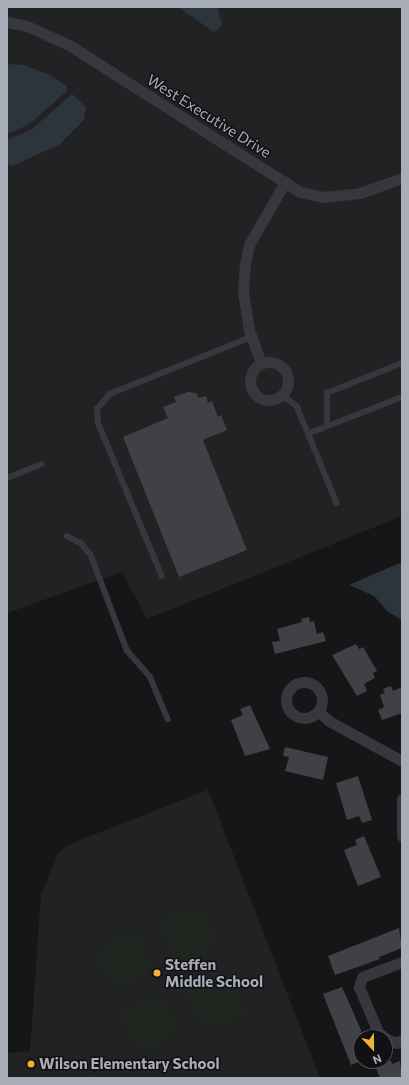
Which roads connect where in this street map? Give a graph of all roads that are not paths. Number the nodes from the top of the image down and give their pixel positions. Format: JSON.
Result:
{"nodes":[{"id":1,"x":7,"y":22,"type":"edge"},
{"id":2,"x":402,"y":178,"type":"edge"},
{"id":3,"x":284,"y":182,"type":"junction"},
{"id":4,"x":251,"y":337,"type":"junction"},
{"id":5,"x":261,"y":363,"type":"junction"},
{"id":6,"x":402,"y":363,"type":"edge"},
{"id":7,"x":282,"y":395,"type":"junction"},
{"id":8,"x":402,"y":397,"type":"edge"},
{"id":9,"x":327,"y":426,"type":"junction"},
{"id":10,"x":310,"y":434,"type":"junction"},
{"id":11,"x":41,"y":464,"type":"dead end"},
{"id":12,"x":7,"y":478,"type":"edge"},
{"id":13,"x":337,"y":503,"type":"dead end"},
{"id":14,"x":67,"y":536,"type":"dead end"},
{"id":15,"x":162,"y":577,"type":"dead end"},
{"id":16,"x":318,"y":711,"type":"dead end"},
{"id":17,"x":168,"y":719,"type":"dead end"},
{"id":18,"x":402,"y":761,"type":"edge"},
{"id":19,"x":402,"y":799,"type":"edge"},
{"id":20,"x":402,"y":836,"type":"edge"},
{"id":21,"x":402,"y":962,"type":"edge"},
{"id":22,"x":377,"y":1029,"type":"edge"}],
"edges":[{"from":1,"to":3,"type":"street","name":"West Executive Drive"},
{"from":2,"to":3,"type":"street","name":"West Executive Drive"},
{"from":3,"to":4,"type":"street"},
{"from":4,"to":5,"type":"street"},
{"from":4,"to":15,"type":"lane"},
{"from":5,"to":7,"type":"street"},
{"from":5,"to":7,"type":"street"},
{"from":6,"to":9,"type":"lane"},
{"from":7,"to":10,"type":"lane"},
{"from":8,"to":9,"type":"lane"},
{"from":9,"to":10,"type":"lane"},
{"from":10,"to":13,"type":"lane"},
{"from":11,"to":12,"type":"lane"},
{"from":14,"to":17,"type":"lane"},
{"from":16,"to":18,"type":"street"},
{"from":19,"to":20,"type":"street"},
{"from":21,"to":22,"type":"street"}]}
